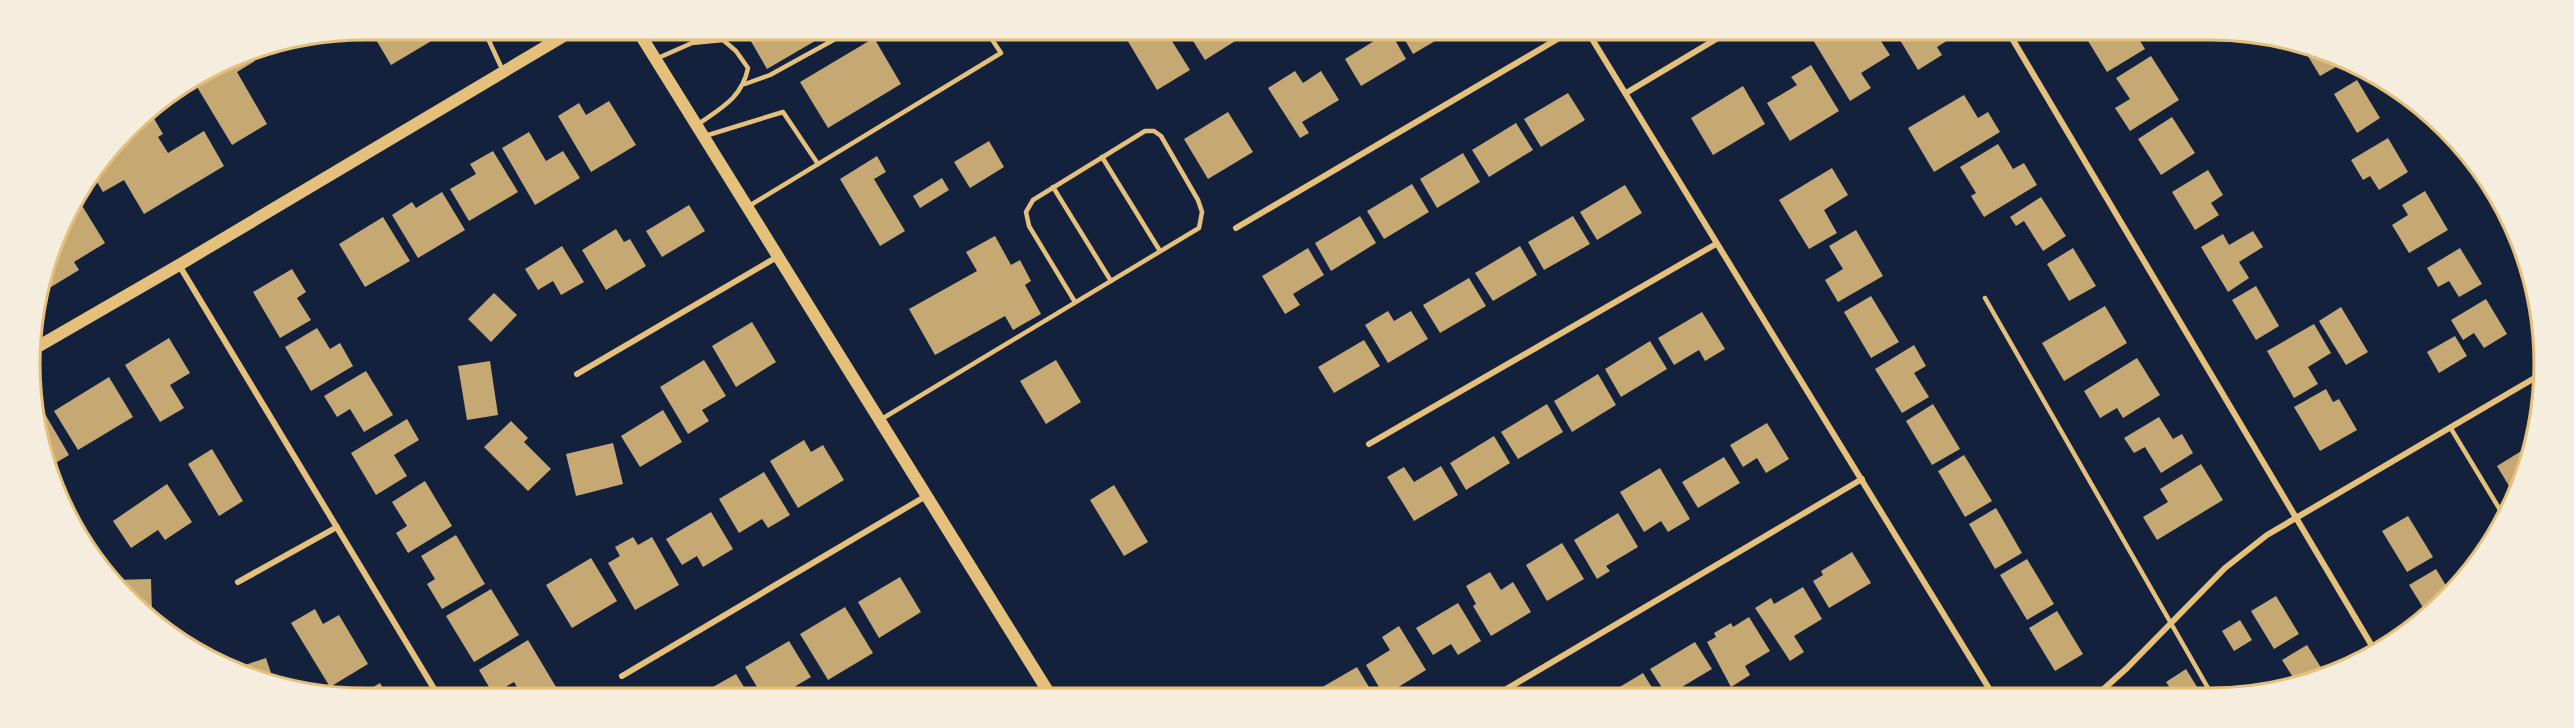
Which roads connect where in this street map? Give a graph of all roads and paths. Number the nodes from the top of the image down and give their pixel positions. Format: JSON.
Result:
{"nodes":[{"id":1,"x":489,"y":40,"type":"edge"},
{"id":2,"x":556,"y":40,"type":"edge"},
{"id":3,"x":643,"y":40,"type":"edge"},
{"id":4,"x":833,"y":40,"type":"edge"},
{"id":5,"x":992,"y":40,"type":"edge"},
{"id":6,"x":1556,"y":40,"type":"edge"},
{"id":7,"x":1593,"y":40,"type":"edge"},
{"id":8,"x":1713,"y":40,"type":"edge"},
{"id":9,"x":2012,"y":40,"type":"edge"},
{"id":10,"x":655,"y":59,"type":"junction"},
{"id":11,"x":503,"y":71,"type":"junction"},
{"id":12,"x":745,"y":84,"type":"junction"},
{"id":13,"x":1626,"y":93,"type":"junction"},
{"id":14,"x":699,"y":131,"type":"junction"},
{"id":15,"x":1102,"y":157,"type":"junction"},
{"id":16,"x":818,"y":164,"type":"junction"},
{"id":17,"x":1053,"y":187,"type":"junction"},
{"id":18,"x":747,"y":208,"type":"junction"},
{"id":19,"x":1236,"y":228,"type":"dead end"},
{"id":20,"x":1716,"y":244,"type":"junction"},
{"id":21,"x":1160,"y":251,"type":"junction"},
{"id":22,"x":777,"y":257,"type":"junction"},
{"id":23,"x":179,"y":266,"type":"junction"},
{"id":24,"x":1111,"y":281,"type":"junction"},
{"id":25,"x":1985,"y":298,"type":"dead end"},
{"id":26,"x":1075,"y":302,"type":"junction"},
{"id":27,"x":41,"y":345,"type":"edge"},
{"id":28,"x":577,"y":374,"type":"dead end"},
{"id":29,"x":2533,"y":379,"type":"edge"},
{"id":30,"x":880,"y":420,"type":"junction"},
{"id":31,"x":2450,"y":427,"type":"junction"},
{"id":32,"x":1369,"y":444,"type":"dead end"},
{"id":33,"x":1862,"y":479,"type":"junction"},
{"id":34,"x":926,"y":496,"type":"junction"},
{"id":35,"x":2499,"y":508,"type":"edge"},
{"id":36,"x":2297,"y":518,"type":"junction"},
{"id":37,"x":336,"y":527,"type":"junction"},
{"id":38,"x":238,"y":582,"type":"dead end"},
{"id":39,"x":2170,"y":624,"type":"junction"},
{"id":40,"x":2371,"y":644,"type":"edge"},
{"id":41,"x":622,"y":676,"type":"dead end"},
{"id":42,"x":434,"y":688,"type":"edge"},
{"id":43,"x":1046,"y":688,"type":"edge"},
{"id":44,"x":1508,"y":688,"type":"edge"},
{"id":45,"x":1989,"y":688,"type":"edge"},
{"id":46,"x":2105,"y":688,"type":"edge"},
{"id":47,"x":2208,"y":688,"type":"edge"}],
"edges":[{"from":1,"to":11,"type":"lane"},
{"from":2,"to":11,"type":"main road"},
{"from":3,"to":10,"type":"main road"},
{"from":4,"to":12,"type":"lane"},
{"from":5,"to":16,"type":"lane"},
{"from":6,"to":19,"type":"street"},
{"from":7,"to":13,"type":"street"},
{"from":8,"to":13,"type":"street"},
{"from":9,"to":36,"type":"street"},
{"from":10,"to":12,"type":"lane"},
{"from":10,"to":14,"type":"main road"},
{"from":11,"to":23,"type":"main road"},
{"from":12,"to":14,"type":"lane"},
{"from":13,"to":20,"type":"street"},
{"from":14,"to":16,"type":"lane"},
{"from":14,"to":18,"type":"main road"},
{"from":15,"to":17,"type":"lane"},
{"from":15,"to":21,"type":"lane"},
{"from":15,"to":21,"type":"lane"},
{"from":16,"to":18,"type":"lane"},
{"from":17,"to":24,"type":"lane"},
{"from":17,"to":26,"type":"lane"},
{"from":18,"to":22,"type":"main road"},
{"from":20,"to":32,"type":"street"},
{"from":20,"to":33,"type":"street"},
{"from":21,"to":24,"type":"lane"},
{"from":22,"to":28,"type":"street"},
{"from":22,"to":30,"type":"main road"},
{"from":23,"to":27,"type":"main road"},
{"from":23,"to":37,"type":"street"},
{"from":24,"to":26,"type":"lane"},
{"from":25,"to":39,"type":"lane"},
{"from":26,"to":30,"type":"lane"},
{"from":29,"to":31,"type":"street"},
{"from":30,"to":34,"type":"main road"},
{"from":31,"to":35,"type":"lane"},
{"from":31,"to":36,"type":"street"},
{"from":33,"to":44,"type":"street"},
{"from":33,"to":45,"type":"street"},
{"from":34,"to":41,"type":"street"},
{"from":34,"to":43,"type":"main road"},
{"from":36,"to":39,"type":"street"},
{"from":36,"to":40,"type":"street"},
{"from":37,"to":38,"type":"street"},
{"from":37,"to":42,"type":"street"},
{"from":39,"to":46,"type":"street"},
{"from":39,"to":47,"type":"lane"}]}
